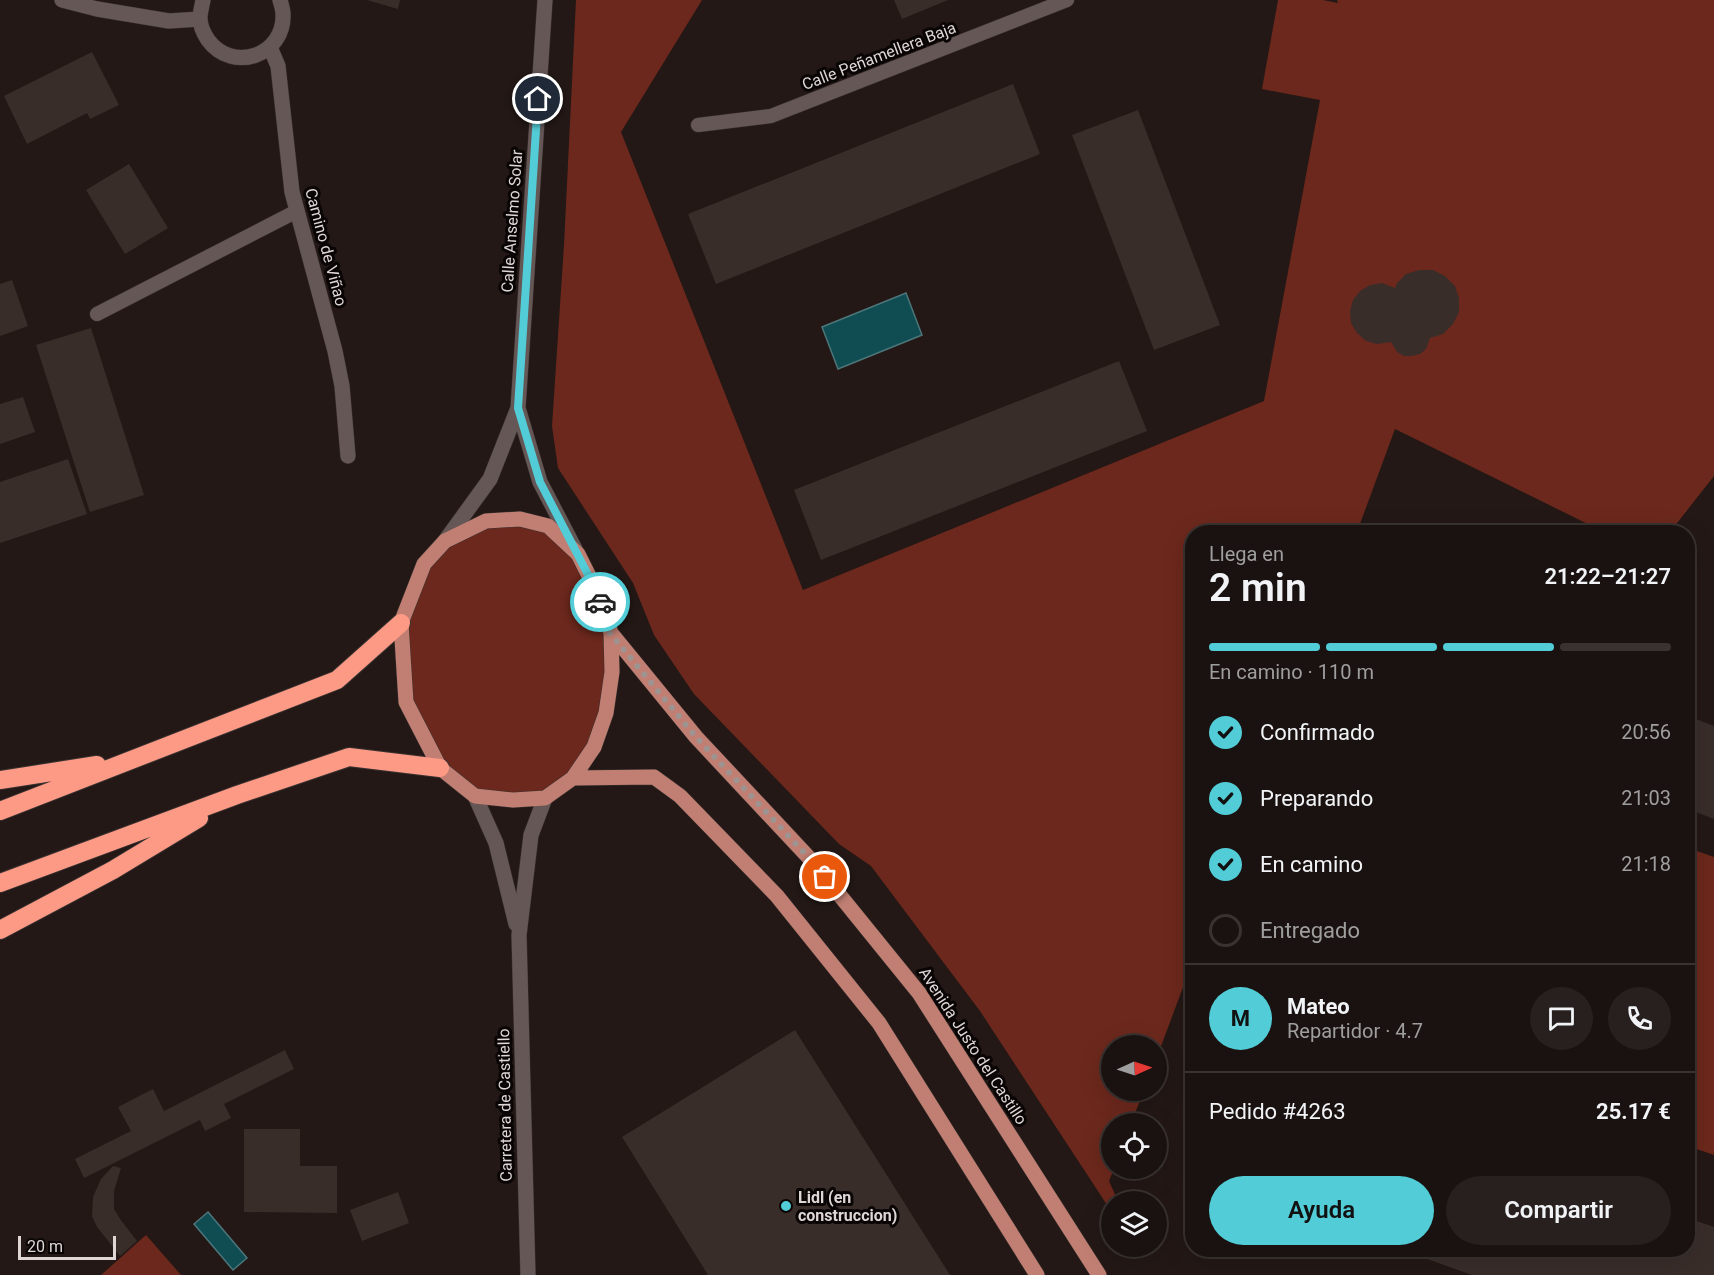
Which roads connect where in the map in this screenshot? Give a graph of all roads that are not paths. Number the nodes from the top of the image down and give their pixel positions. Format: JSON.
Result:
{"nodes":[{"id":1,"x":62,"y":0,"type":"edge"},
{"id":2,"x":203,"y":0,"type":"edge"},
{"id":3,"x":280,"y":0,"type":"edge"},
{"id":4,"x":545,"y":0,"type":"edge"},
{"id":5,"x":1067,"y":0,"type":"edge"},
{"id":6,"x":200,"y":19,"type":"junction"},
{"id":7,"x":270,"y":47,"type":"junction"},
{"id":8,"x":698,"y":125,"type":"dead end"},
{"id":9,"x":297,"y":211,"type":"junction"},
{"id":10,"x":97,"y":314,"type":"dead end"},
{"id":11,"x":518,"y":408,"type":"junction"},
{"id":12,"x":348,"y":456,"type":"dead end"},
{"id":13,"x":445,"y":540,"type":"junction"},
{"id":14,"x":578,"y":554,"type":"junction"},
{"id":15,"x":401,"y":622,"type":"junction"},
{"id":16,"x":610,"y":633,"type":"junction"},
{"id":17,"x":134,"y":760,"type":"junction"},
{"id":18,"x":440,"y":768,"type":"junction"},
{"id":19,"x":573,"y":778,"type":"junction"},
{"id":20,"x":0,"y":780,"type":"edge"},
{"id":21,"x":237,"y":795,"type":"junction"},
{"id":22,"x":475,"y":796,"type":"junction"},
{"id":23,"x":545,"y":798,"type":"junction"},
{"id":24,"x":0,"y":811,"type":"edge"},
{"id":25,"x":0,"y":883,"type":"edge"},
{"id":26,"x":0,"y":930,"type":"edge"},
{"id":27,"x":519,"y":935,"type":"junction"},
{"id":28,"x":528,"y":1275,"type":"edge"},
{"id":29,"x":1037,"y":1275,"type":"edge"},
{"id":30,"x":1100,"y":1275,"type":"edge"}],
"edges":[{"from":1,"to":6,"type":"street"},
{"from":2,"to":6,"type":"street"},
{"from":3,"to":7,"type":"street"},
{"from":4,"to":11,"type":"street","name":"Calle Anselmo Solar"},
{"from":5,"to":8,"type":"lane","name":"Calle Peñamellera Baja"},
{"from":6,"to":7,"type":"street"},
{"from":7,"to":9,"type":"street","name":"Camino de Viñao"},
{"from":9,"to":10,"type":"lane"},
{"from":9,"to":12,"type":"street","name":"Camino de Viñao"},
{"from":11,"to":13,"type":"street","name":"Calle Anselmo Solar"},
{"from":11,"to":14,"type":"street","name":"Calle Anselmo Solar"},
{"from":13,"to":14,"type":"main road"},
{"from":13,"to":15,"type":"main road"},
{"from":14,"to":16,"type":"main road"},
{"from":15,"to":17,"type":"highway"},
{"from":15,"to":18,"type":"main road"},
{"from":16,"to":19,"type":"main road"},
{"from":16,"to":30,"type":"main road","name":"Avenida Justo del Castillo"},
{"from":17,"to":20,"type":"highway"},
{"from":17,"to":24,"type":"highway"},
{"from":18,"to":21,"type":"highway"},
{"from":18,"to":22,"type":"main road"},
{"from":19,"to":23,"type":"main road"},
{"from":19,"to":29,"type":"main road"},
{"from":21,"to":25,"type":"highway"},
{"from":21,"to":26,"type":"highway"},
{"from":22,"to":23,"type":"main road"},
{"from":22,"to":27,"type":"street","name":"Carretera de Castiello"},
{"from":23,"to":27,"type":"street","name":"Carretera de Castiello"},
{"from":27,"to":28,"type":"street","name":"Carretera de Castiello"}]}
